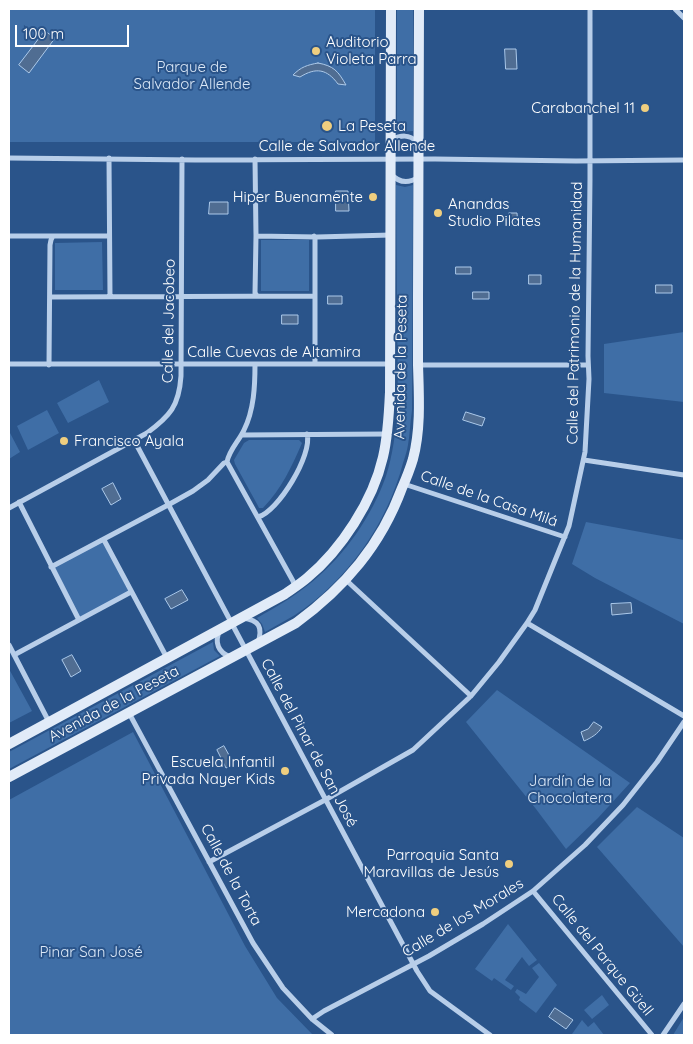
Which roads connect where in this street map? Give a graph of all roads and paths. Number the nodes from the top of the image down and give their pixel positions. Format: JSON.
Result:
{"nodes":[{"id":1,"x":391,"y":9,"type":"edge"},
{"id":2,"x":419,"y":9,"type":"edge"},
{"id":3,"x":590,"y":9,"type":"edge"},
{"id":4,"x":675,"y":9,"type":"edge"},
{"id":5,"x":684,"y":18,"type":"edge"},
{"id":6,"x":391,"y":140,"type":"junction"},
{"id":7,"x":419,"y":144,"type":"junction"},
{"id":8,"x":9,"y":158,"type":"edge"},
{"id":9,"x":109,"y":158,"type":"junction"},
{"id":10,"x":182,"y":159,"type":"junction"},
{"id":11,"x":255,"y":159,"type":"junction"},
{"id":12,"x":390,"y":159,"type":"junction"},
{"id":13,"x":419,"y":159,"type":"junction"},
{"id":14,"x":684,"y":160,"type":"edge"},
{"id":15,"x":590,"y":161,"type":"junction"},
{"id":16,"x":391,"y":174,"type":"junction"},
{"id":17,"x":419,"y":177,"type":"junction"},
{"id":18,"x":391,"y":235,"type":"junction"},
{"id":19,"x":9,"y":236,"type":"edge"},
{"id":20,"x":53,"y":236,"type":"junction"},
{"id":21,"x":109,"y":236,"type":"junction"},
{"id":22,"x":256,"y":236,"type":"junction"},
{"id":23,"x":314,"y":236,"type":"junction"},
{"id":24,"x":50,"y":296,"type":"junction"},
{"id":25,"x":110,"y":296,"type":"junction"},
{"id":26,"x":182,"y":296,"type":"junction"},
{"id":27,"x":257,"y":296,"type":"junction"},
{"id":28,"x":315,"y":296,"type":"junction"},
{"id":29,"x":9,"y":364,"type":"edge"},
{"id":30,"x":182,"y":364,"type":"junction"},
{"id":31,"x":255,"y":364,"type":"junction"},
{"id":32,"x":315,"y":364,"type":"junction"},
{"id":33,"x":390,"y":364,"type":"junction"},
{"id":34,"x":49,"y":365,"type":"junction"},
{"id":35,"x":418,"y":365,"type":"junction"},
{"id":36,"x":588,"y":365,"type":"junction"},
{"id":37,"x":307,"y":434,"type":"junction"},
{"id":38,"x":387,"y":434,"type":"junction"},
{"id":39,"x":242,"y":435,"type":"junction"},
{"id":40,"x":134,"y":440,"type":"junction"},
{"id":41,"x":584,"y":460,"type":"junction"},
{"id":42,"x":228,"y":462,"type":"junction"},
{"id":43,"x":684,"y":475,"type":"edge"},
{"id":44,"x":404,"y":484,"type":"junction"},
{"id":45,"x":19,"y":502,"type":"junction"},
{"id":46,"x":168,"y":505,"type":"junction"},
{"id":47,"x":9,"y":508,"type":"edge"},
{"id":48,"x":258,"y":517,"type":"junction"},
{"id":49,"x":565,"y":537,"type":"junction"},
{"id":50,"x":104,"y":540,"type":"junction"},
{"id":51,"x":51,"y":567,"type":"junction"},
{"id":52,"x":346,"y":580,"type":"junction"},
{"id":53,"x":295,"y":587,"type":"junction"},
{"id":54,"x":131,"y":592,"type":"junction"},
{"id":55,"x":242,"y":618,"type":"junction"},
{"id":56,"x":79,"y":620,"type":"junction"},
{"id":57,"x":527,"y":623,"type":"junction"},
{"id":58,"x":231,"y":624,"type":"junction"},
{"id":59,"x":220,"y":630,"type":"junction"},
{"id":60,"x":258,"y":643,"type":"junction"},
{"id":61,"x":9,"y":645,"type":"edge"},
{"id":62,"x":245,"y":650,"type":"junction"},
{"id":63,"x":14,"y":655,"type":"junction"},
{"id":64,"x":232,"y":657,"type":"junction"},
{"id":65,"x":167,"y":658,"type":"junction"},
{"id":66,"x":471,"y":696,"type":"junction"},
{"id":67,"x":129,"y":712,"type":"junction"},
{"id":68,"x":684,"y":716,"type":"edge"},
{"id":69,"x":49,"y":722,"type":"junction"},
{"id":70,"x":684,"y":722,"type":"edge"},
{"id":71,"x":9,"y":744,"type":"edge"},
{"id":72,"x":9,"y":777,"type":"edge"},
{"id":73,"x":325,"y":800,"type":"junction"},
{"id":74,"x":209,"y":862,"type":"junction"},
{"id":75,"x":533,"y":891,"type":"junction"},
{"id":76,"x":413,"y":964,"type":"junction"},
{"id":77,"x":684,"y":1004,"type":"edge"},
{"id":78,"x":312,"y":1019,"type":"junction"},
{"id":79,"x":332,"y":1035,"type":"edge"},
{"id":80,"x":490,"y":1035,"type":"edge"},
{"id":81,"x":652,"y":1035,"type":"edge"},
{"id":82,"x":663,"y":1035,"type":"edge"}],
"edges":[{"from":1,"to":6,"type":"street","name":"Avenida de la Peseta"},
{"from":2,"to":7,"type":"street","name":"Avenida de la Peseta"},
{"from":3,"to":15,"type":"street","name":"Calle del Patrimonio de la Humanidad"},
{"from":4,"to":5,"type":"street"},
{"from":6,"to":7,"type":"street"},
{"from":6,"to":12,"type":"street","name":"Avenida de la Peseta"},
{"from":7,"to":13,"type":"street","name":"Avenida de la Peseta"},
{"from":8,"to":9,"type":"street","name":"Calle de Salvador Allende"},
{"from":9,"to":10,"type":"street","name":"Calle de Salvador Allende"},
{"from":9,"to":21,"type":"street"},
{"from":10,"to":11,"type":"street","name":"Calle de Salvador Allende"},
{"from":10,"to":26,"type":"street","name":"Calle del Jacobeo"},
{"from":11,"to":12,"type":"street","name":"Calle de Salvador Allende"},
{"from":11,"to":22,"type":"street"},
{"from":12,"to":13,"type":"street","name":"Calle de Salvador Allende"},
{"from":12,"to":16,"type":"street","name":"Avenida de la Peseta"},
{"from":13,"to":15,"type":"street","name":"Calle de Salvador Allende"},
{"from":13,"to":17,"type":"street","name":"Avenida de la Peseta"},
{"from":14,"to":15,"type":"street","name":"Calle de Salvador Allende"},
{"from":15,"to":36,"type":"street","name":"Calle del Patrimonio de la Humanidad"},
{"from":16,"to":17,"type":"street"},
{"from":16,"to":18,"type":"street","name":"Avenida de la Peseta"},
{"from":17,"to":35,"type":"street","name":"Avenida de la Peseta"},
{"from":18,"to":23,"type":"street"},
{"from":18,"to":33,"type":"street","name":"Avenida de la Peseta"},
{"from":19,"to":20,"type":"street"},
{"from":20,"to":21,"type":"street"},
{"from":20,"to":24,"type":"street"},
{"from":21,"to":25,"type":"street"},
{"from":22,"to":23,"type":"street"},
{"from":22,"to":27,"type":"street"},
{"from":23,"to":28,"type":"street"},
{"from":24,"to":25,"type":"street"},
{"from":24,"to":34,"type":"street"},
{"from":25,"to":26,"type":"street"},
{"from":26,"to":27,"type":"street"},
{"from":26,"to":30,"type":"street","name":"Calle del Jacobeo"},
{"from":27,"to":28,"type":"street"},
{"from":28,"to":32,"type":"street"},
{"from":29,"to":34,"type":"street","name":"Calle Cuevas de Altamira"},
{"from":30,"to":31,"type":"street","name":"Calle Cuevas de Altamira"},
{"from":30,"to":34,"type":"street","name":"Calle Cuevas de Altamira"},
{"from":30,"to":40,"type":"street","name":"Calle del Jacobeo"},
{"from":31,"to":32,"type":"street","name":"Calle Cuevas de Altamira"},
{"from":31,"to":39,"type":"street"},
{"from":32,"to":33,"type":"street","name":"Calle Cuevas de Altamira"},
{"from":33,"to":38,"type":"street","name":"Avenida de la Peseta"},
{"from":35,"to":36,"type":"street"},
{"from":35,"to":44,"type":"street","name":"Avenida de la Peseta"},
{"from":36,"to":41,"type":"street","name":"Calle del Patrimonio de la Humanidad"},
{"from":37,"to":38,"type":"street"},
{"from":37,"to":39,"type":"street"},
{"from":37,"to":48,"type":"street"},
{"from":38,"to":53,"type":"street","name":"Avenida de la Peseta"},
{"from":39,"to":42,"type":"street"},
{"from":40,"to":45,"type":"street","name":"Calle del Jacobeo"},
{"from":40,"to":46,"type":"street","name":"Calle del Pinar de San José"},
{"from":41,"to":43,"type":"street"},
{"from":41,"to":49,"type":"street","name":"Calle del Patrimonio de la Humanidad"},
{"from":42,"to":46,"type":"street"},
{"from":42,"to":48,"type":"street"},
{"from":44,"to":49,"type":"street","name":"Calle de la Casa Milá"},
{"from":44,"to":52,"type":"street","name":"Avenida de la Peseta"},
{"from":45,"to":47,"type":"street","name":"Calle del Jacobeo"},
{"from":45,"to":51,"type":"street"},
{"from":46,"to":50,"type":"street"},
{"from":46,"to":58,"type":"street","name":"Calle del Pinar de San José"},
{"from":48,"to":53,"type":"street"},
{"from":49,"to":57,"type":"street","name":"Calle del Patrimonio de la Humanidad"},
{"from":50,"to":51,"type":"street"},
{"from":50,"to":54,"type":"street"},
{"from":51,"to":56,"type":"street"},
{"from":52,"to":60,"type":"street","name":"Avenida de la Peseta"},
{"from":52,"to":66,"type":"street"},
{"from":53,"to":55,"type":"street","name":"Avenida de la Peseta"},
{"from":54,"to":56,"type":"street"},
{"from":54,"to":65,"type":"street"},
{"from":55,"to":58,"type":"street","name":"Avenida de la Peseta"},
{"from":55,"to":60,"type":"street"},
{"from":56,"to":63,"type":"street"},
{"from":57,"to":66,"type":"street","name":"Calle del Patrimonio de la Humanidad"},
{"from":57,"to":68,"type":"street"},
{"from":58,"to":59,"type":"street","name":"Avenida de la Peseta"},
{"from":58,"to":62,"type":"street","name":"Calle del Pinar de San José"},
{"from":59,"to":64,"type":"street"},
{"from":59,"to":65,"type":"street","name":"Avenida de la Peseta"},
{"from":60,"to":62,"type":"street","name":"Avenida de la Peseta"},
{"from":61,"to":63,"type":"street"},
{"from":62,"to":64,"type":"street","name":"Avenida de la Peseta"},
{"from":62,"to":73,"type":"street","name":"Calle del Pinar de San José"},
{"from":63,"to":69,"type":"street"},
{"from":64,"to":67,"type":"street","name":"Avenida de la Peseta"},
{"from":65,"to":69,"type":"street","name":"Avenida de la Peseta"},
{"from":66,"to":73,"type":"street","name":"Calle del Patrimonio de la Humanidad"},
{"from":67,"to":72,"type":"street","name":"Avenida de la Peseta"},
{"from":67,"to":74,"type":"street","name":"Calle de la Torta"},
{"from":69,"to":71,"type":"street","name":"Avenida de la Peseta"},
{"from":70,"to":75,"type":"street","name":"Calle de los Morales"},
{"from":73,"to":74,"type":"street","name":"Calle del Patrimonio de la Humanidad"},
{"from":73,"to":76,"type":"street","name":"Calle del Pinar de San José"},
{"from":74,"to":78,"type":"street","name":"Calle de la Torta"},
{"from":75,"to":76,"type":"street","name":"Calle de los Morales"},
{"from":75,"to":81,"type":"street","name":"Calle del Parque Güell"},
{"from":76,"to":78,"type":"street","name":"Calle de los Morales"},
{"from":76,"to":80,"type":"street","name":"Calle del Pinar de San José"},
{"from":77,"to":82,"type":"street"},
{"from":78,"to":79,"type":"street","name":"Calle de la Torta"}]}
